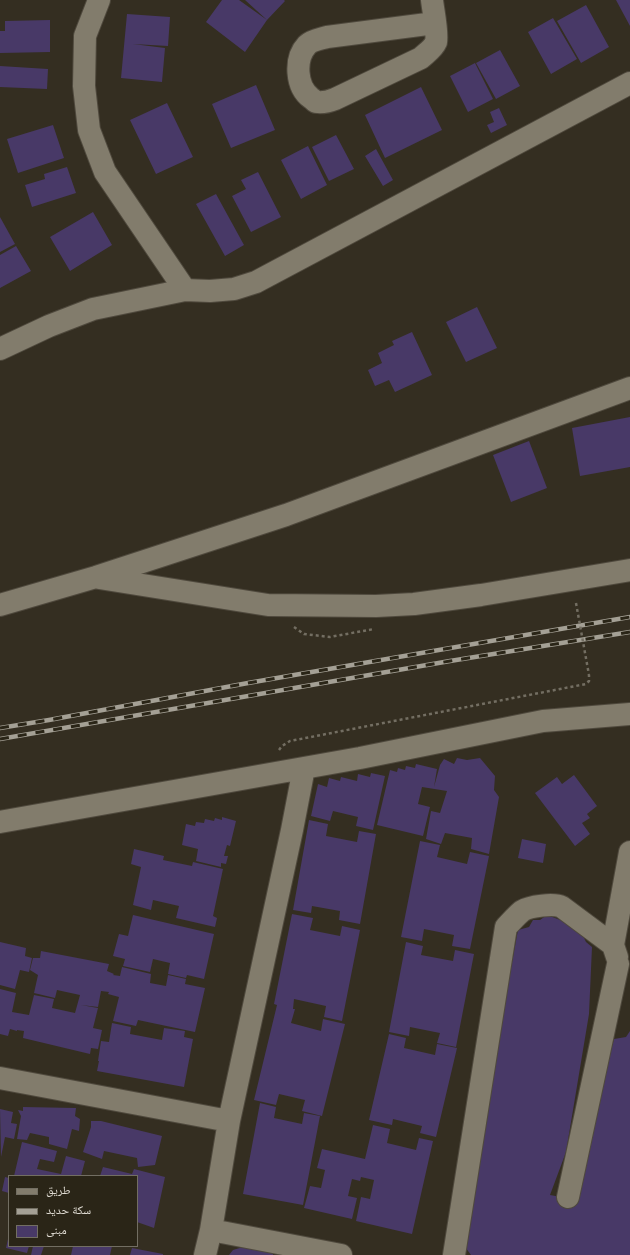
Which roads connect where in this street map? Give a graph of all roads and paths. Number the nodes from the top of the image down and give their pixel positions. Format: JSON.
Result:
{"nodes":[{"id":1,"x":99,"y":0,"type":"edge"},
{"id":2,"x":432,"y":0,"type":"edge"},
{"id":3,"x":435,"y":22,"type":"junction"},
{"id":4,"x":630,"y":83,"type":"edge"},
{"id":5,"x":185,"y":290,"type":"junction"},
{"id":6,"x":0,"y":349,"type":"edge"},
{"id":7,"x":630,"y":388,"type":"edge"},
{"id":8,"x":630,"y":570,"type":"edge"},
{"id":9,"x":96,"y":577,"type":"junction"},
{"id":10,"x":576,"y":603,"type":"dead end"},
{"id":11,"x":0,"y":605,"type":"edge"},
{"id":12,"x":630,"y":714,"type":"edge"},
{"id":13,"x":304,"y":768,"type":"junction"},
{"id":14,"x":277,"y":772,"type":"junction"},
{"id":15,"x":0,"y":822,"type":"edge"},
{"id":16,"x":630,"y":852,"type":"edge"},
{"id":17,"x":621,"y":961,"type":"edge"},
{"id":18,"x":0,"y":1078,"type":"edge"},
{"id":19,"x":229,"y":1120,"type":"junction"},
{"id":20,"x":568,"y":1197,"type":"dead end"},
{"id":21,"x":211,"y":1230,"type":"junction"},
{"id":22,"x":205,"y":1255,"type":"edge"},
{"id":23,"x":342,"y":1255,"type":"edge"},
{"id":24,"x":454,"y":1255,"type":"edge"}],
"edges":[{"from":1,"to":5,"type":"street"},
{"from":2,"to":3,"type":"street"},
{"from":3,"to":3,"type":"street"},
{"from":4,"to":5,"type":"street"},
{"from":5,"to":6,"type":"street"},
{"from":7,"to":9,"type":"street"},
{"from":8,"to":9,"type":"street"},
{"from":9,"to":11,"type":"street"},
{"from":10,"to":14,"type":"path","bridge":true},
{"from":12,"to":13,"type":"street"},
{"from":13,"to":14,"type":"street"},
{"from":13,"to":19,"type":"street"},
{"from":14,"to":15,"type":"street"},
{"from":16,"to":17,"type":"street"},
{"from":17,"to":20,"type":"street"},
{"from":17,"to":24,"type":"street"},
{"from":18,"to":19,"type":"street"},
{"from":19,"to":21,"type":"street"},
{"from":21,"to":22,"type":"street"},
{"from":21,"to":23,"type":"street"}]}
